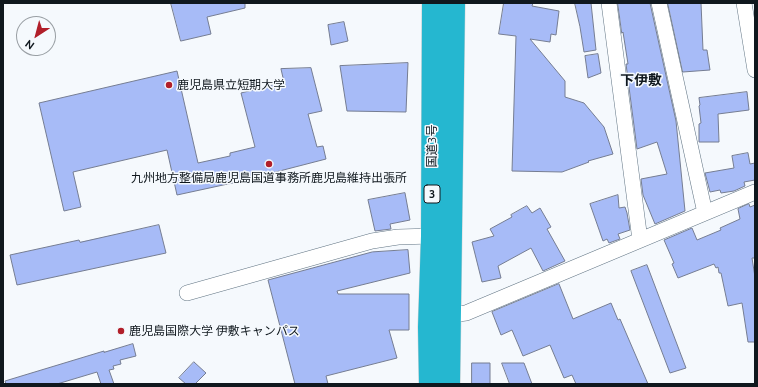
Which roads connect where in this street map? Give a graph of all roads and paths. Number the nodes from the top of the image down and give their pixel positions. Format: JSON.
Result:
{"nodes":[{"id":1,"x":433,"y":3,"type":"edge"},
{"id":2,"x":454,"y":3,"type":"edge"},
{"id":3,"x":609,"y":3,"type":"edge"},
{"id":4,"x":659,"y":3,"type":"edge"},
{"id":5,"x":744,"y":3,"type":"edge"},
{"id":6,"x":755,"y":70,"type":"edge"},
{"id":7,"x":755,"y":192,"type":"edge"},
{"id":8,"x":704,"y":212,"type":"junction"},
{"id":9,"x":432,"y":236,"type":"junction"},
{"id":10,"x":640,"y":240,"type":"junction"},
{"id":11,"x":187,"y":293,"type":"dead end"},
{"id":12,"x":451,"y":315,"type":"junction"},
{"id":13,"x":430,"y":384,"type":"edge"},
{"id":14,"x":450,"y":384,"type":"edge"}],
"edges":[{"from":1,"to":9,"type":"highway","name":"国道3号","number":"3"},
{"from":2,"to":12,"type":"highway","name":"国道3号","number":"3"},
{"from":3,"to":10,"type":"street"},
{"from":4,"to":8,"type":"street"},
{"from":5,"to":6,"type":"street"},
{"from":7,"to":8,"type":"street"},
{"from":8,"to":10,"type":"street"},
{"from":9,"to":11,"type":"street"},
{"from":9,"to":13,"type":"highway","name":"国道3号","number":"3"},
{"from":10,"to":12,"type":"street"},
{"from":12,"to":14,"type":"highway","name":"国道3号","number":"3"}]}
